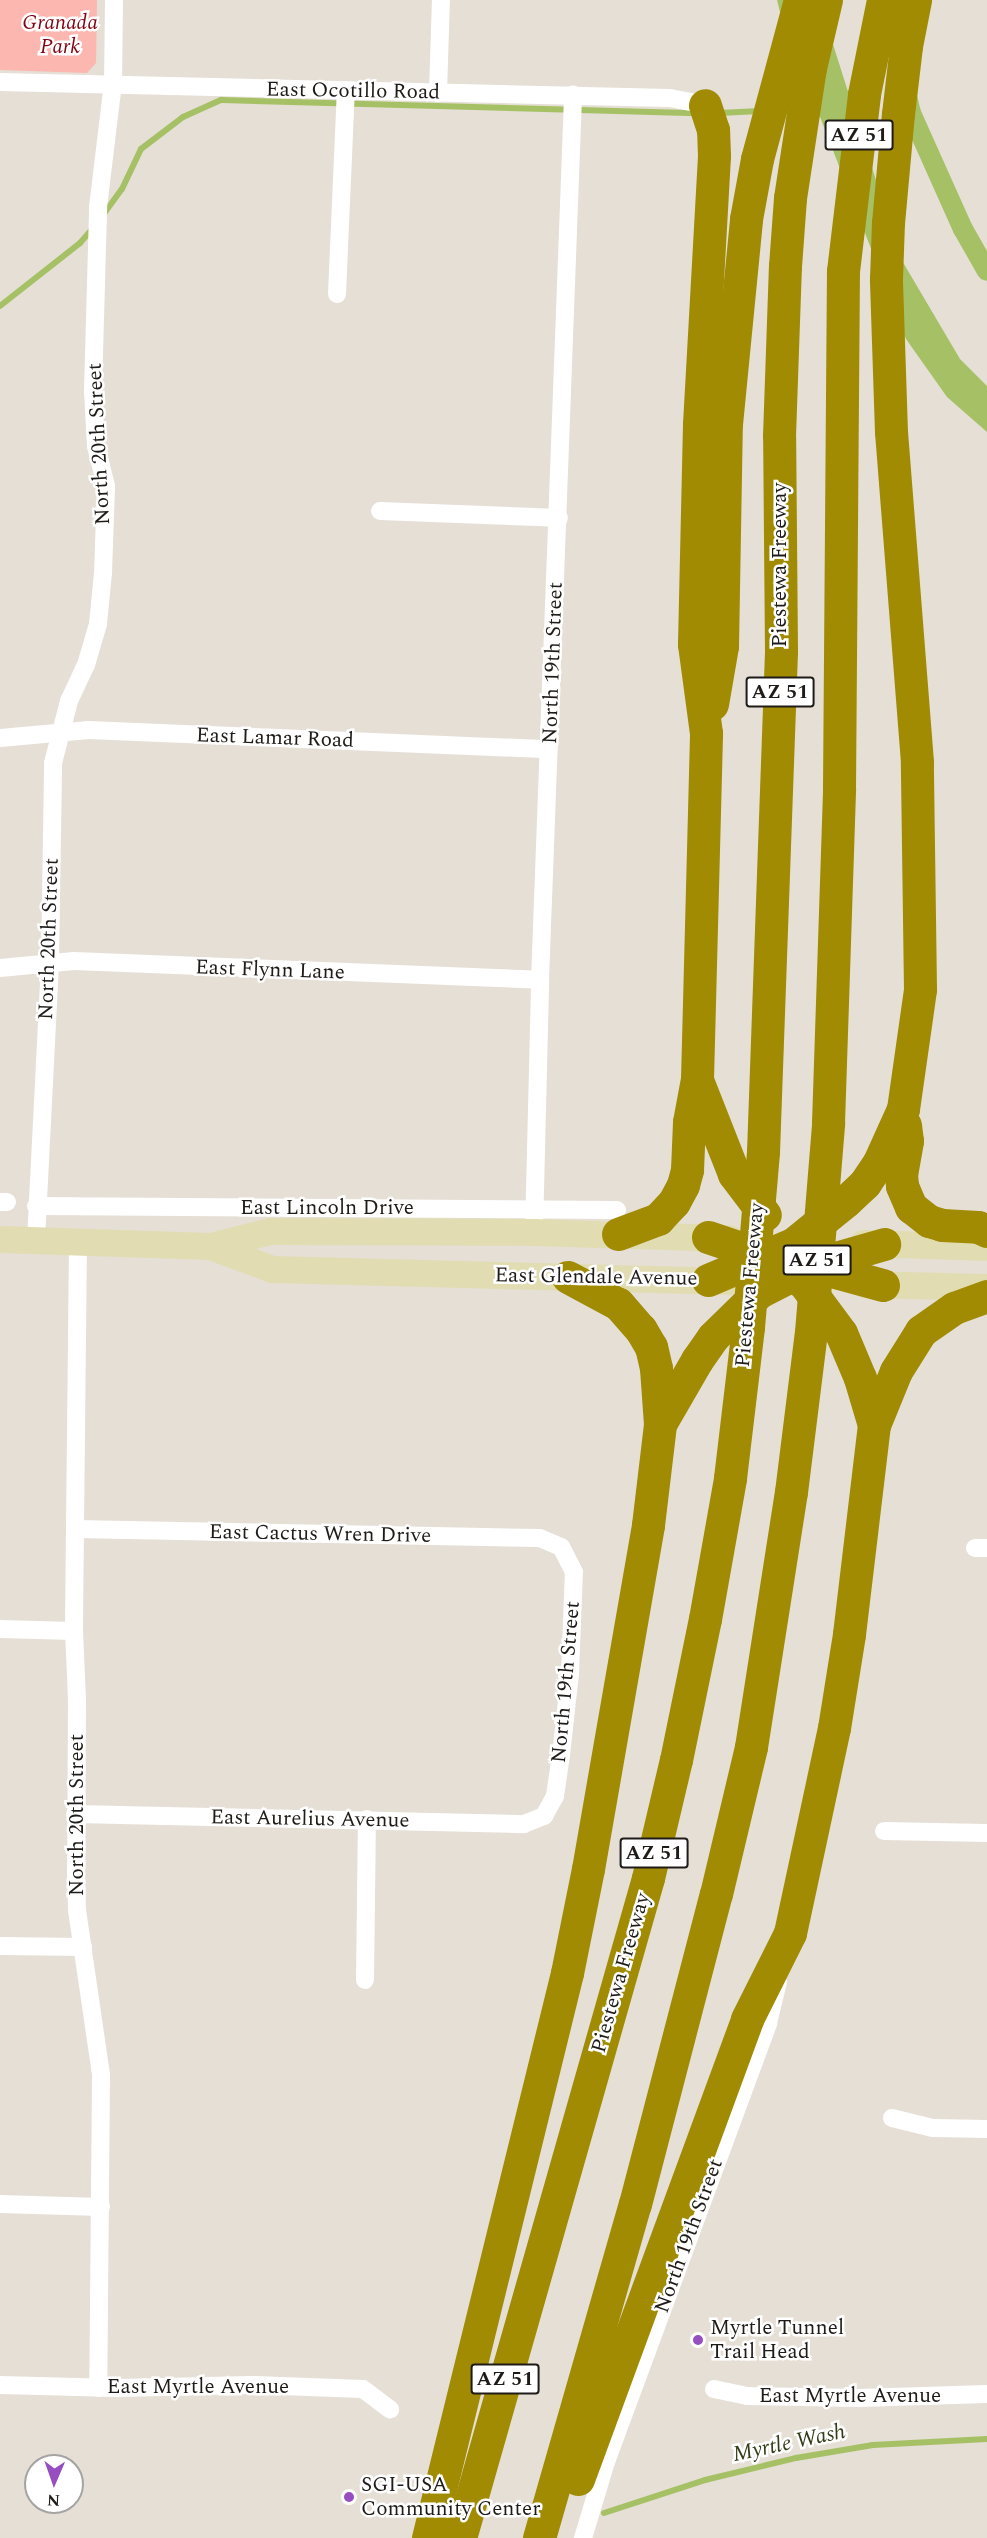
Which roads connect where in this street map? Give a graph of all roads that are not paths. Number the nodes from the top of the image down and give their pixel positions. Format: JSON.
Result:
{"nodes":[{"id":1,"x":114,"y":0,"type":"edge"},
{"id":2,"x":441,"y":0,"type":"edge"},
{"id":3,"x":800,"y":0,"type":"edge"},
{"id":4,"x":826,"y":0,"type":"edge"},
{"id":5,"x":883,"y":0,"type":"edge"},
{"id":6,"x":915,"y":0,"type":"edge"},
{"id":7,"x":0,"y":82,"type":"edge"},
{"id":8,"x":113,"y":83,"type":"junction"},
{"id":9,"x":346,"y":90,"type":"junction"},
{"id":10,"x":438,"y":93,"type":"junction"},
{"id":11,"x":573,"y":94,"type":"junction"},
{"id":12,"x":705,"y":105,"type":"joint"},
{"id":13,"x":338,"y":294,"type":"dead end"},
{"id":14,"x":380,"y":511,"type":"dead end"},
{"id":15,"x":559,"y":518,"type":"junction"},
{"id":16,"x":706,"y":733,"type":"junction"},
{"id":17,"x":59,"y":734,"type":"junction"},
{"id":18,"x":0,"y":738,"type":"edge"},
{"id":19,"x":549,"y":749,"type":"junction"},
{"id":20,"x":50,"y":962,"type":"junction"},
{"id":21,"x":0,"y":968,"type":"edge"},
{"id":22,"x":540,"y":980,"type":"junction"},
{"id":23,"x":697,"y":1078,"type":"junction"},
{"id":24,"x":903,"y":1108,"type":"junction"},
{"id":25,"x":36,"y":1206,"type":"junction"},
{"id":26,"x":535,"y":1221,"type":"junction"},
{"id":27,"x":618,"y":1222,"type":"junction"},
{"id":28,"x":987,"y":1231,"type":"edge"},
{"id":29,"x":708,"y":1237,"type":"joint"},
{"id":30,"x":0,"y":1239,"type":"edge"},
{"id":31,"x":36,"y":1240,"type":"junction"},
{"id":32,"x":78,"y":1241,"type":"junction"},
{"id":33,"x":884,"y":1244,"type":"joint"},
{"id":34,"x":210,"y":1246,"type":"junction"},
{"id":35,"x":987,"y":1247,"type":"edge"},
{"id":36,"x":791,"y":1260,"type":"junction"},
{"id":37,"x":568,"y":1277,"type":"junction"},
{"id":38,"x":708,"y":1280,"type":"joint"},
{"id":39,"x":883,"y":1285,"type":"joint"},
{"id":40,"x":987,"y":1287,"type":"edge"},
{"id":41,"x":987,"y":1296,"type":"edge"},
{"id":42,"x":660,"y":1424,"type":"junction"},
{"id":43,"x":874,"y":1425,"type":"junction"},
{"id":44,"x":76,"y":1529,"type":"junction"},
{"id":45,"x":561,"y":1547,"type":"joint"},
{"id":46,"x":0,"y":1629,"type":"edge"},
{"id":47,"x":74,"y":1631,"type":"junction"},
{"id":48,"x":75,"y":1814,"type":"junction"},
{"id":49,"x":544,"y":1816,"type":"joint"},
{"id":50,"x":367,"y":1819,"type":"junction"},
{"id":51,"x":884,"y":1831,"type":"dead end"},
{"id":52,"x":987,"y":1833,"type":"edge"},
{"id":53,"x":789,"y":1933,"type":"junction"},
{"id":54,"x":0,"y":1946,"type":"edge"},
{"id":55,"x":83,"y":1947,"type":"junction"},
{"id":56,"x":365,"y":1980,"type":"dead end"},
{"id":57,"x":892,"y":2118,"type":"dead end"},
{"id":58,"x":987,"y":2129,"type":"edge"},
{"id":59,"x":0,"y":2204,"type":"edge"},
{"id":60,"x":101,"y":2207,"type":"junction"},
{"id":61,"x":0,"y":2385,"type":"edge"},
{"id":62,"x":98,"y":2388,"type":"junction"},
{"id":63,"x":714,"y":2389,"type":"dead end"},
{"id":64,"x":987,"y":2394,"type":"edge"},
{"id":65,"x":390,"y":2409,"type":"dead end"},
{"id":66,"x":428,"y":2538,"type":"edge"},
{"id":67,"x":460,"y":2538,"type":"edge"},
{"id":68,"x":539,"y":2538,"type":"edge"},
{"id":69,"x":560,"y":2538,"type":"edge"},
{"id":70,"x":583,"y":2538,"type":"edge"}],
"edges":[{"from":1,"to":8,"type":"street","name":"North 20th Street"},
{"from":2,"to":10,"type":"street"},
{"from":3,"to":16,"type":"highway"},
{"from":4,"to":67,"type":"highway","name":"Piestewa Freeway","number":"AZ 51"},
{"from":5,"to":68,"type":"highway","number":"AZ 51"},
{"from":6,"to":24,"type":"highway"},
{"from":7,"to":8,"type":"street","name":"East Ocotillo Road"},
{"from":8,"to":9,"type":"street","name":"East Ocotillo Road"},
{"from":8,"to":17,"type":"street","name":"North 20th Street"},
{"from":9,"to":10,"type":"street","name":"East Ocotillo Road"},
{"from":9,"to":13,"type":"street"},
{"from":10,"to":11,"type":"street","name":"East Ocotillo Road"},
{"from":11,"to":12,"type":"street","name":"East Ocotillo Road"},
{"from":11,"to":15,"type":"street","name":"North 19th Street"},
{"from":12,"to":16,"type":"highway"},
{"from":14,"to":15,"type":"street"},
{"from":15,"to":19,"type":"street","name":"North 19th Street"},
{"from":16,"to":23,"type":"highway"},
{"from":17,"to":18,"type":"street","name":"East Lamar Road"},
{"from":17,"to":19,"type":"street","name":"East Lamar Road"},
{"from":17,"to":20,"type":"street","name":"North 20th Street"},
{"from":19,"to":22,"type":"street","name":"North 19th Street"},
{"from":20,"to":21,"type":"street","name":"East Flynn Lane"},
{"from":20,"to":22,"type":"street","name":"East Flynn Lane"},
{"from":20,"to":25,"type":"street","name":"North 20th Street"},
{"from":22,"to":26,"type":"street","name":"North 19th Street"},
{"from":23,"to":27,"type":"highway"},
{"from":23,"to":36,"type":"highway"},
{"from":24,"to":28,"type":"highway"},
{"from":24,"to":36,"type":"highway"},
{"from":25,"to":26,"type":"street","name":"East Lincoln Drive"},
{"from":25,"to":31,"type":"street","name":"North 20th Street"},
{"from":26,"to":27,"type":"main road","name":"East Glendale Avenue"},
{"from":26,"to":34,"type":"main road","name":"East Glendale Avenue"},
{"from":27,"to":29,"type":"main road","name":"East Glendale Avenue"},
{"from":29,"to":36,"type":"highway"},
{"from":30,"to":31,"type":"main road","name":"East Glendale Avenue"},
{"from":31,"to":32,"type":"main road","name":"East Glendale Avenue"},
{"from":32,"to":34,"type":"main road","name":"East Glendale Avenue"},
{"from":32,"to":44,"type":"street","name":"North 20th Street"},
{"from":33,"to":35,"type":"main road"},
{"from":33,"to":36,"type":"highway"},
{"from":34,"to":37,"type":"main road","name":"East Glendale Avenue"},
{"from":36,"to":38,"type":"highway"},
{"from":36,"to":39,"type":"highway"},
{"from":36,"to":42,"type":"highway"},
{"from":36,"to":43,"type":"highway"},
{"from":37,"to":38,"type":"main road","name":"East Glendale Avenue"},
{"from":37,"to":42,"type":"highway"},
{"from":39,"to":40,"type":"main road"},
{"from":41,"to":43,"type":"highway"},
{"from":42,"to":66,"type":"highway"},
{"from":43,"to":53,"type":"highway"},
{"from":44,"to":45,"type":"street","name":"East Cactus Wren Drive"},
{"from":44,"to":47,"type":"street","name":"North 20th Street"},
{"from":45,"to":49,"type":"street","name":"North 19th Street"},
{"from":46,"to":47,"type":"street"},
{"from":47,"to":48,"type":"street","name":"North 20th Street"},
{"from":48,"to":50,"type":"street","name":"East Aurelius Avenue"},
{"from":48,"to":55,"type":"street","name":"North 20th Street"},
{"from":49,"to":50,"type":"street","name":"East Aurelius Avenue"},
{"from":50,"to":56,"type":"street"},
{"from":51,"to":52,"type":"street"},
{"from":53,"to":69,"type":"highway"},
{"from":53,"to":70,"type":"street","name":"North 19th Street"},
{"from":54,"to":55,"type":"street"},
{"from":55,"to":60,"type":"street","name":"North 20th Street"},
{"from":57,"to":58,"type":"street"},
{"from":59,"to":60,"type":"street"},
{"from":60,"to":62,"type":"street","name":"North 20th Street"},
{"from":61,"to":62,"type":"street","name":"East Myrtle Avenue"},
{"from":62,"to":65,"type":"street","name":"East Myrtle Avenue"},
{"from":63,"to":64,"type":"street","name":"East Myrtle Avenue"}]}
